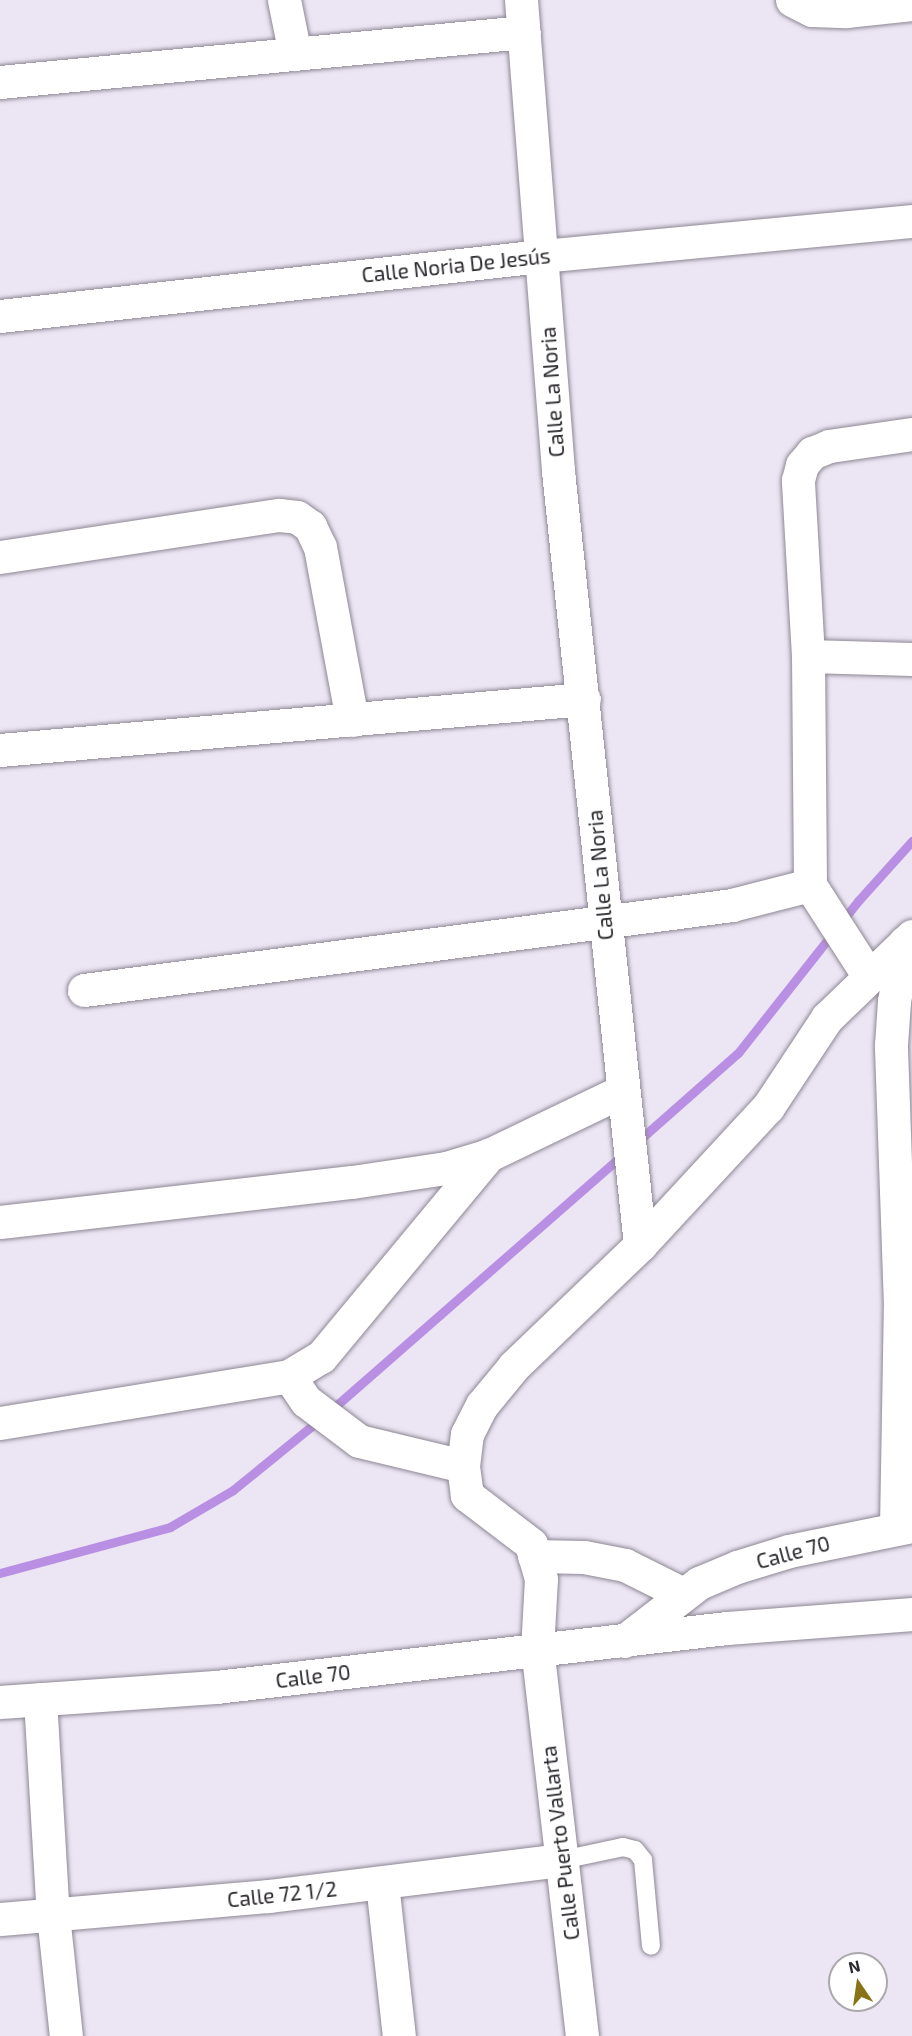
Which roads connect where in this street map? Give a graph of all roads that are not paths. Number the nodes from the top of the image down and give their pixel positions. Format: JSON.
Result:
{"nodes":[{"id":1,"x":284,"y":0,"type":"edge"},
{"id":2,"x":792,"y":0,"type":"edge"},
{"id":3,"x":912,"y":4,"type":"edge"},
{"id":4,"x":523,"y":16,"type":"edge"},
{"id":5,"x":295,"y":54,"type":"junction"},
{"id":6,"x":0,"y":82,"type":"edge"},
{"id":7,"x":912,"y":221,"type":"edge"},
{"id":8,"x":541,"y":256,"type":"junction"},
{"id":9,"x":0,"y":316,"type":"edge"},
{"id":10,"x":912,"y":434,"type":"edge"},
{"id":11,"x":0,"y":557,"type":"edge"},
{"id":12,"x":808,"y":656,"type":"junction"},
{"id":13,"x":912,"y":659,"type":"edge"},
{"id":14,"x":584,"y":699,"type":"junction"},
{"id":15,"x":352,"y":720,"type":"junction"},
{"id":16,"x":0,"y":750,"type":"edge"},
{"id":17,"x":817,"y":896,"type":"junction"},
{"id":18,"x":604,"y":921,"type":"junction"},
{"id":19,"x":908,"y":939,"type":"edge"},
{"id":20,"x":861,"y":964,"type":"junction"},
{"id":21,"x":84,"y":990,"type":"dead end"},
{"id":22,"x":624,"y":1104,"type":"junction"},
{"id":23,"x":489,"y":1155,"type":"junction"},
{"id":24,"x":0,"y":1222,"type":"edge"},
{"id":25,"x":640,"y":1245,"type":"junction"},
{"id":26,"x":298,"y":1388,"type":"junction"},
{"id":27,"x":0,"y":1423,"type":"edge"},
{"id":28,"x":463,"y":1466,"type":"junction"},
{"id":29,"x":904,"y":1527,"type":"edge"},
{"id":30,"x":534,"y":1556,"type":"junction"},
{"id":31,"x":683,"y":1594,"type":"junction"},
{"id":32,"x":912,"y":1614,"type":"edge"},
{"id":33,"x":624,"y":1641,"type":"junction"},
{"id":34,"x":537,"y":1650,"type":"junction"},
{"id":35,"x":40,"y":1699,"type":"junction"},
{"id":36,"x":0,"y":1702,"type":"edge"},
{"id":37,"x":562,"y":1860,"type":"junction"},
{"id":38,"x":382,"y":1883,"type":"junction"},
{"id":39,"x":53,"y":1915,"type":"junction"},
{"id":40,"x":0,"y":1919,"type":"edge"},
{"id":41,"x":651,"y":1946,"type":"dead end"},
{"id":42,"x":66,"y":2036,"type":"edge"},
{"id":43,"x":399,"y":2036,"type":"edge"},
{"id":44,"x":582,"y":2036,"type":"edge"}],
"edges":[{"from":1,"to":5,"type":"street"},
{"from":2,"to":3,"type":"street"},
{"from":4,"to":5,"type":"street"},
{"from":4,"to":8,"type":"street","name":"Calle La Noria"},
{"from":5,"to":6,"type":"street"},
{"from":7,"to":8,"type":"street","name":"Calle Noria De Jesús"},
{"from":8,"to":9,"type":"street","name":"Calle Noria De Jesús"},
{"from":8,"to":14,"type":"street","name":"Calle La Noria"},
{"from":10,"to":12,"type":"street"},
{"from":11,"to":15,"type":"street"},
{"from":12,"to":13,"type":"street"},
{"from":12,"to":17,"type":"street"},
{"from":14,"to":15,"type":"street"},
{"from":14,"to":18,"type":"street","name":"Calle La Noria"},
{"from":15,"to":16,"type":"street"},
{"from":17,"to":18,"type":"street"},
{"from":17,"to":20,"type":"street"},
{"from":18,"to":21,"type":"street"},
{"from":18,"to":22,"type":"street","name":"Calle La Noria"},
{"from":19,"to":20,"type":"street"},
{"from":19,"to":29,"type":"street"},
{"from":20,"to":25,"type":"street"},
{"from":22,"to":23,"type":"street"},
{"from":22,"to":25,"type":"street","name":"Calle La Noria"},
{"from":23,"to":24,"type":"street"},
{"from":23,"to":26,"type":"street"},
{"from":25,"to":28,"type":"street"},
{"from":26,"to":27,"type":"street"},
{"from":26,"to":28,"type":"street"},
{"from":28,"to":30,"type":"street"},
{"from":29,"to":31,"type":"street","name":"Calle 70"},
{"from":30,"to":31,"type":"street"},
{"from":30,"to":34,"type":"street"},
{"from":31,"to":33,"type":"street","name":"Calle 70"},
{"from":32,"to":33,"type":"street","name":"Calle 70"},
{"from":33,"to":34,"type":"street","name":"Calle 70"},
{"from":34,"to":35,"type":"street","name":"Calle 70"},
{"from":34,"to":37,"type":"street","name":"Calle Puerto Vallarta"},
{"from":35,"to":36,"type":"street","name":"Calle 70"},
{"from":35,"to":39,"type":"street"},
{"from":37,"to":38,"type":"street","name":"Calle 72 1/2"},
{"from":37,"to":41,"type":"lane"},
{"from":37,"to":44,"type":"street","name":"Calle Puerto Vallarta"},
{"from":38,"to":39,"type":"street","name":"Calle 72 1/2"},
{"from":38,"to":43,"type":"street"},
{"from":39,"to":40,"type":"street","name":"Calle 72 1/2"},
{"from":39,"to":42,"type":"street"}]}
